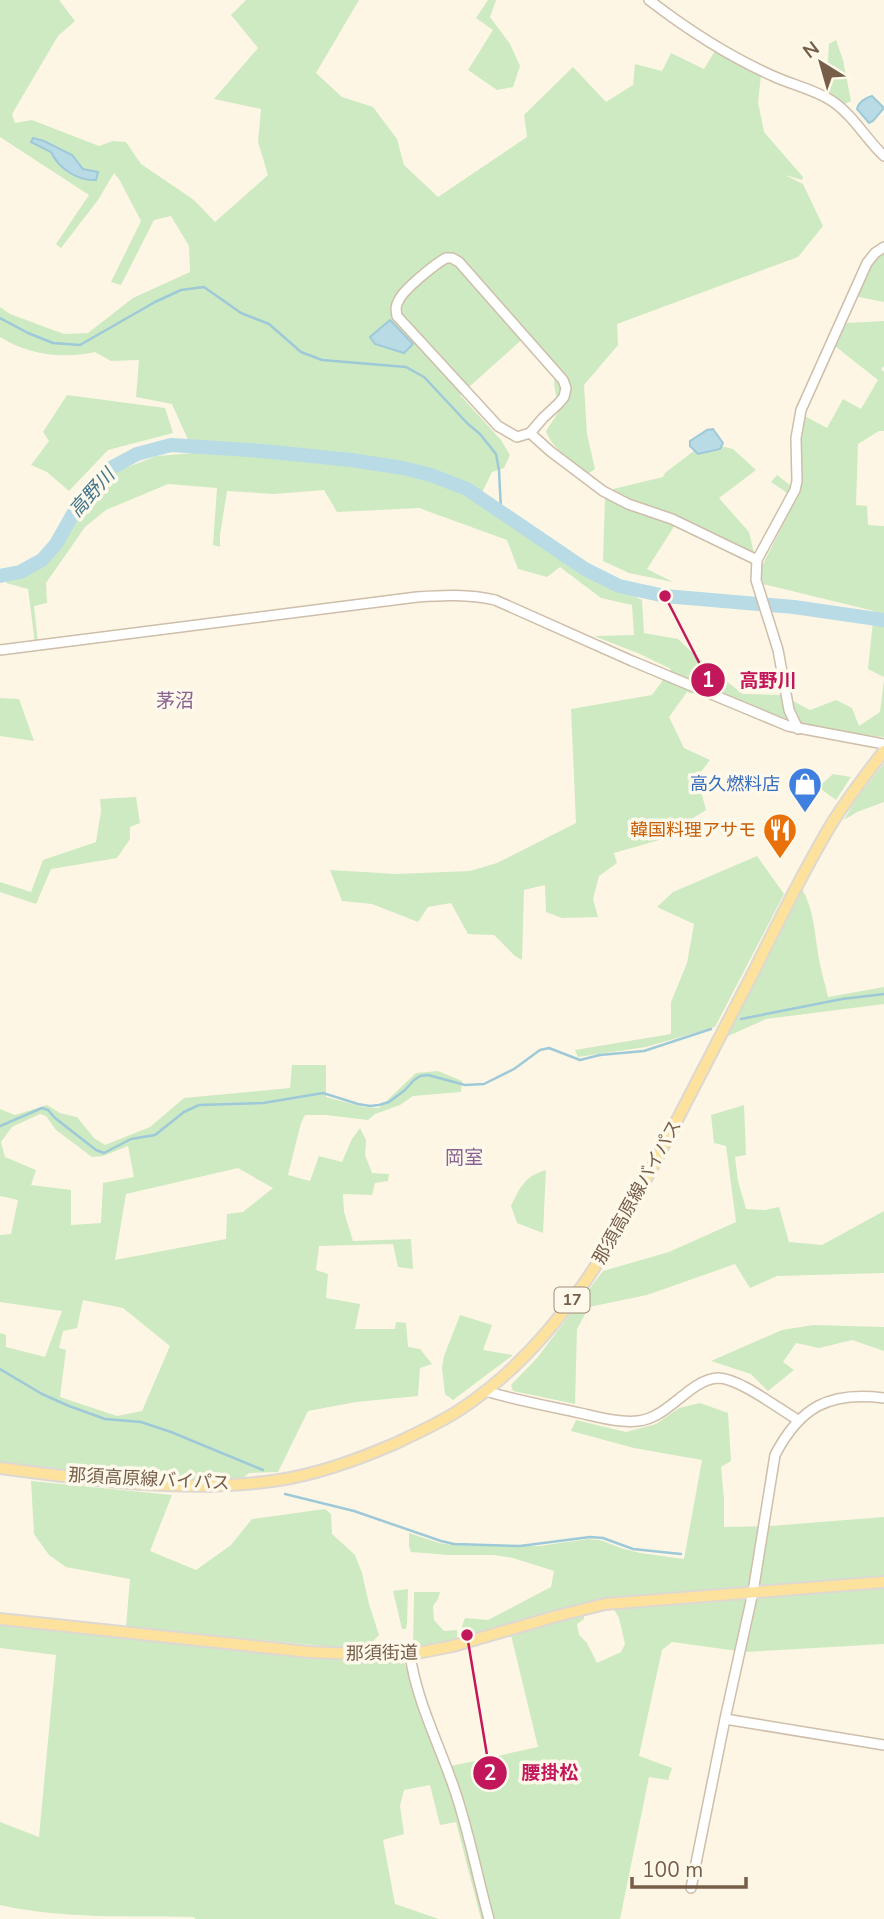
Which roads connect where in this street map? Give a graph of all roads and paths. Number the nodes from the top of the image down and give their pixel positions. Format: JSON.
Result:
{"nodes":[{"id":1,"x":649,"y":0,"type":"edge"},
{"id":2,"x":884,"y":156,"type":"edge"},
{"id":3,"x":884,"y":247,"type":"edge"},
{"id":4,"x":530,"y":433,"type":"junction"},
{"id":5,"x":757,"y":560,"type":"junction"},
{"id":6,"x":0,"y":650,"type":"edge"},
{"id":7,"x":797,"y":729,"type":"junction"},
{"id":8,"x":884,"y":744,"type":"edge"},
{"id":9,"x":884,"y":751,"type":"edge"},
{"id":10,"x":485,"y":1391,"type":"junction"},
{"id":11,"x":884,"y":1398,"type":"edge"},
{"id":12,"x":798,"y":1420,"type":"junction"},
{"id":13,"x":0,"y":1468,"type":"edge"},
{"id":14,"x":884,"y":1582,"type":"edge"},
{"id":15,"x":753,"y":1592,"type":"junction"},
{"id":16,"x":0,"y":1619,"type":"edge"},
{"id":17,"x":410,"y":1655,"type":"junction"},
{"id":18,"x":725,"y":1719,"type":"junction"},
{"id":19,"x":884,"y":1745,"type":"edge"},
{"id":20,"x":691,"y":1888,"type":"dead end"},
{"id":21,"x":489,"y":1919,"type":"edge"}],
"edges":[{"from":1,"to":2,"type":"street"},
{"from":3,"to":5,"type":"street"},
{"from":4,"to":4,"type":"street"},
{"from":4,"to":5,"type":"street"},
{"from":5,"to":7,"type":"street"},
{"from":6,"to":7,"type":"street"},
{"from":7,"to":8,"type":"street"},
{"from":9,"to":10,"type":"main road","name":"那須高原線バイパス","number":"17"},
{"from":10,"to":12,"type":"street"},
{"from":10,"to":13,"type":"main road","name":"那須高原線バイパス","number":"17"},
{"from":11,"to":12,"type":"street"},
{"from":12,"to":15,"type":"street"},
{"from":14,"to":15,"type":"main road","name":"那須街道"},
{"from":15,"to":17,"type":"main road","name":"那須街道"},
{"from":15,"to":18,"type":"street"},
{"from":16,"to":17,"type":"main road","name":"那須街道"},
{"from":17,"to":21,"type":"street"},
{"from":18,"to":19,"type":"street"},
{"from":18,"to":20,"type":"street"}]}
